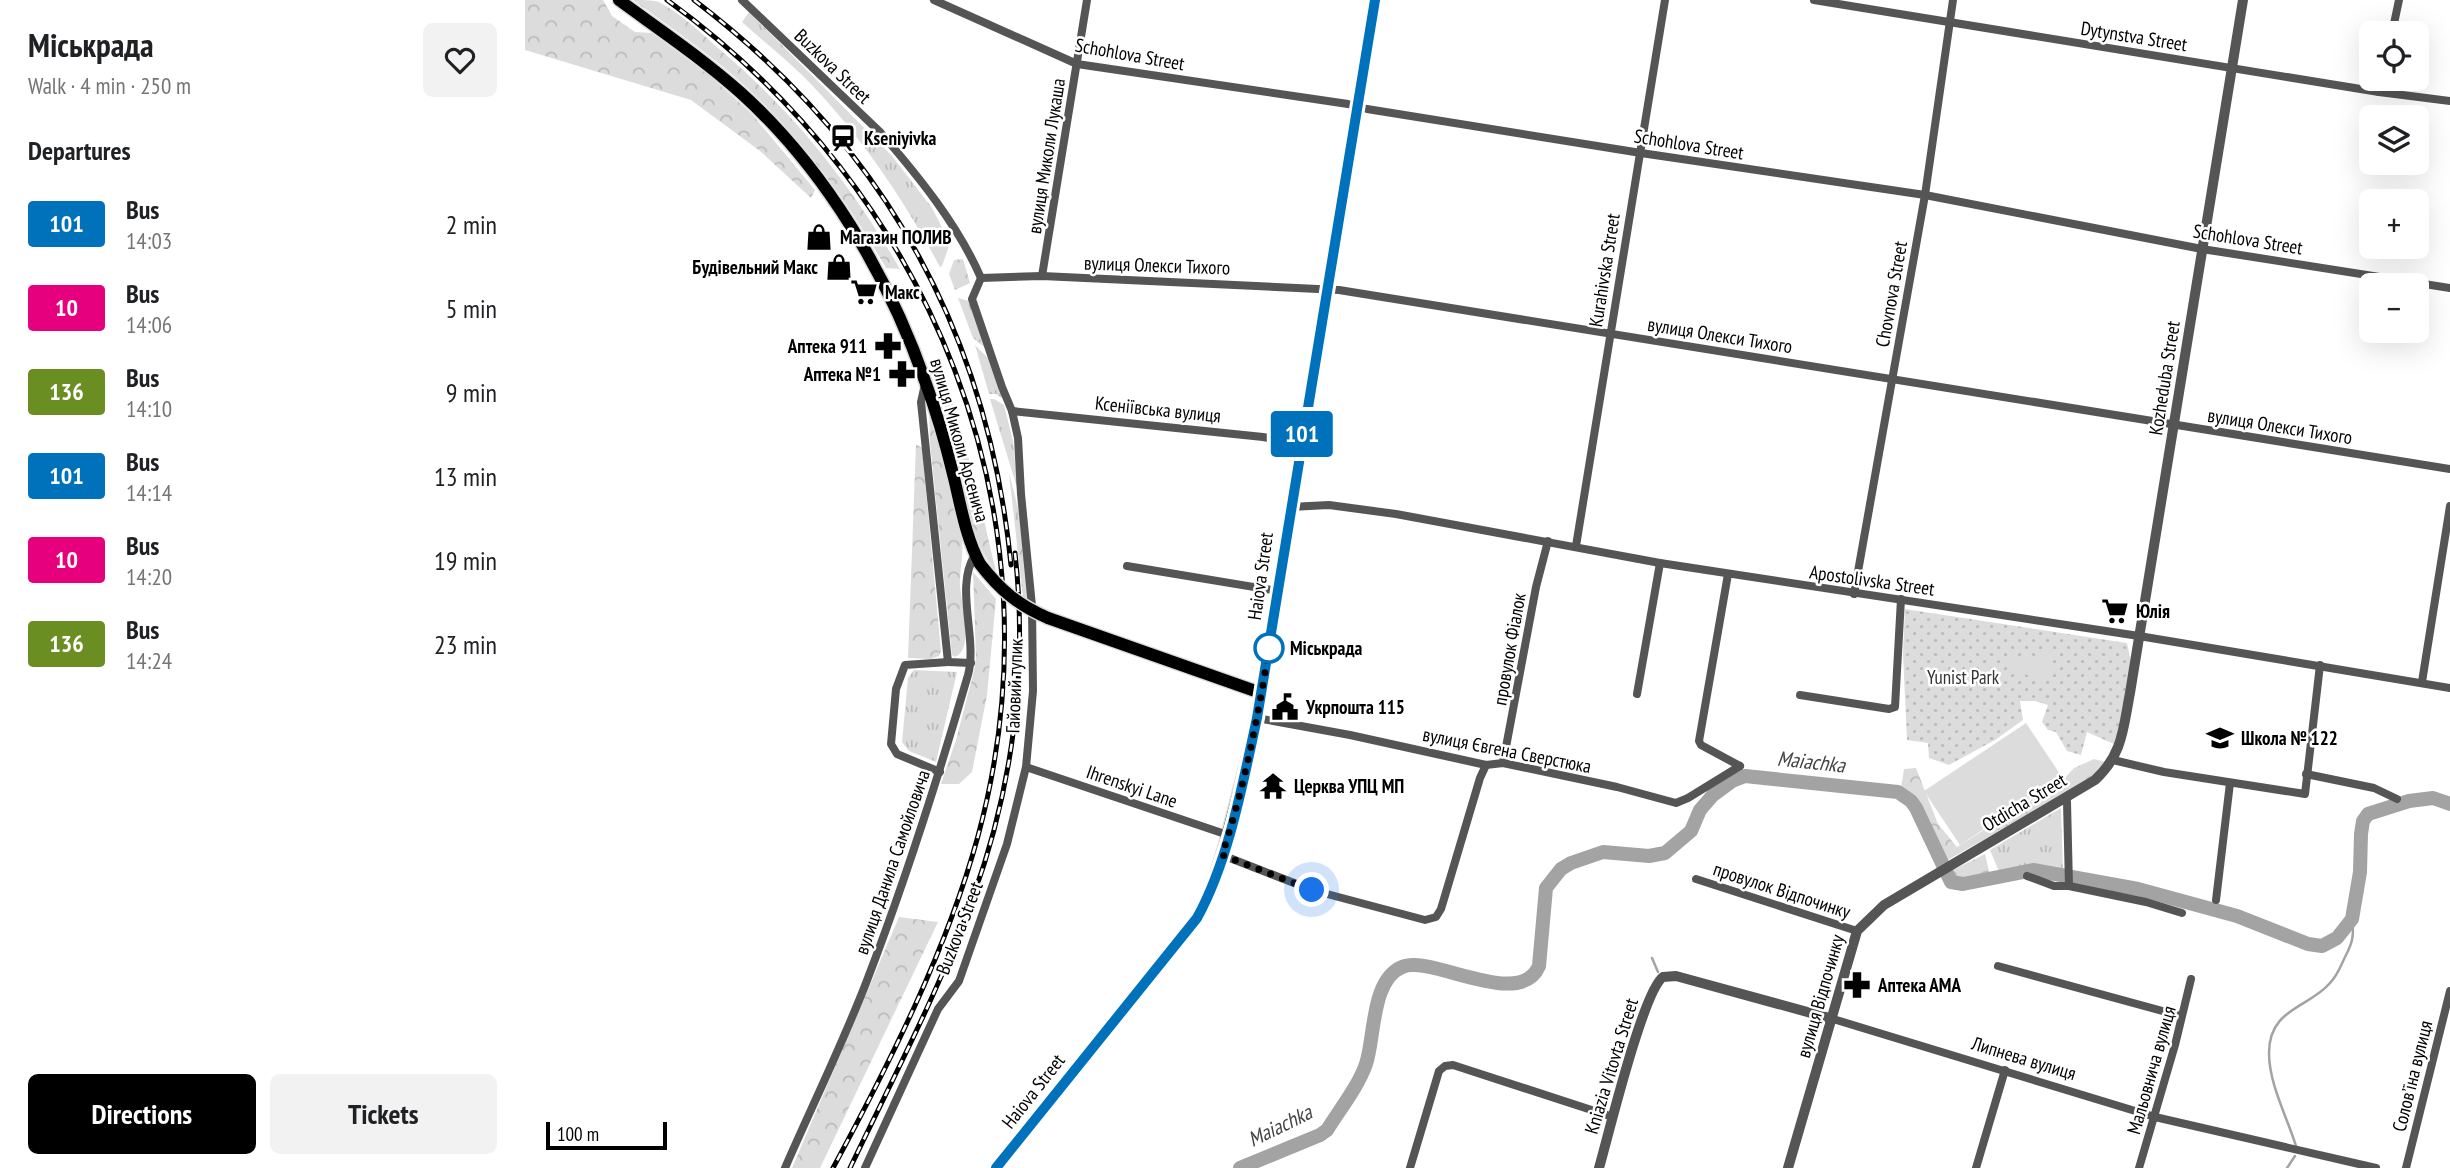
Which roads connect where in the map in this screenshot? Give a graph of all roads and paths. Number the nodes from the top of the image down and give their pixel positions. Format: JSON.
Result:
{"nodes":[{"id":1,"x":619,"y":0,"type":"edge"},
{"id":2,"x":742,"y":0,"type":"edge"},
{"id":3,"x":935,"y":0,"type":"edge"},
{"id":4,"x":1087,"y":0,"type":"edge"},
{"id":5,"x":1375,"y":0,"type":"edge"},
{"id":6,"x":1665,"y":0,"type":"edge"},
{"id":7,"x":1814,"y":0,"type":"edge"},
{"id":8,"x":1953,"y":0,"type":"edge"},
{"id":9,"x":2243,"y":0,"type":"edge"},
{"id":10,"x":2399,"y":0,"type":"edge"},
{"id":11,"x":2395,"y":21,"type":"edge"},
{"id":12,"x":1949,"y":23,"type":"junction"},
{"id":13,"x":1077,"y":64,"type":"junction"},
{"id":14,"x":2233,"y":68,"type":"junction"},
{"id":15,"x":2379,"y":92,"type":"joint"},
{"id":16,"x":2450,"y":101,"type":"edge"},
{"id":17,"x":1357,"y":106,"type":"junction"},
{"id":18,"x":1641,"y":153,"type":"junction"},
{"id":19,"x":1925,"y":195,"type":"junction"},
{"id":20,"x":2203,"y":249,"type":"junction"},
{"id":21,"x":1042,"y":276,"type":"junction"},
{"id":22,"x":981,"y":278,"type":"junction"},
{"id":23,"x":1327,"y":288,"type":"junction"},
{"id":24,"x":2450,"y":288,"type":"edge"},
{"id":25,"x":1610,"y":333,"type":"junction"},
{"id":26,"x":1892,"y":380,"type":"junction"},
{"id":27,"x":925,"y":381,"type":"junction"},
{"id":28,"x":1012,"y":411,"type":"junction"},
{"id":29,"x":2175,"y":425,"type":"junction"},
{"id":30,"x":1301,"y":444,"type":"junction"},
{"id":31,"x":2450,"y":469,"type":"edge"},
{"id":32,"x":2450,"y":506,"type":"edge"},
{"id":33,"x":1290,"y":507,"type":"junction"},
{"id":34,"x":1548,"y":541,"type":"junction"},
{"id":35,"x":1576,"y":546,"type":"junction"},
{"id":36,"x":977,"y":560,"type":"junction"},
{"id":37,"x":1660,"y":563,"type":"junction"},
{"id":38,"x":1127,"y":566,"type":"dead end"},
{"id":39,"x":1728,"y":574,"type":"junction"},
{"id":40,"x":1278,"y":591,"type":"junction"},
{"id":41,"x":1854,"y":593,"type":"junction"},
{"id":42,"x":1901,"y":600,"type":"junction"},
{"id":43,"x":2139,"y":636,"type":"junction"},
{"id":44,"x":948,"y":662,"type":"junction"},
{"id":45,"x":971,"y":663,"type":"junction"},
{"id":46,"x":2320,"y":666,"type":"junction"},
{"id":47,"x":2422,"y":682,"type":"junction"},
{"id":48,"x":2450,"y":688,"type":"edge"},
{"id":49,"x":1261,"y":693,"type":"junction"},
{"id":50,"x":1637,"y":694,"type":"dead end"},
{"id":51,"x":1800,"y":695,"type":"dead end"},
{"id":52,"x":1257,"y":718,"type":"junction"},
{"id":53,"x":2113,"y":760,"type":"junction"},
{"id":54,"x":1503,"y":763,"type":"junction"},
{"id":55,"x":1486,"y":765,"type":"junction"},
{"id":56,"x":1026,"y":767,"type":"junction"},
{"id":57,"x":940,"y":772,"type":"junction"},
{"id":58,"x":2307,"y":774,"type":"junction"},
{"id":59,"x":2230,"y":783,"type":"junction"},
{"id":60,"x":2065,"y":798,"type":"junction"},
{"id":61,"x":2397,"y":799,"type":"dead end"},
{"id":62,"x":1228,"y":835,"type":"junction"},
{"id":63,"x":1222,"y":855,"type":"junction"},
{"id":64,"x":1943,"y":870,"type":"joint"},
{"id":65,"x":2027,"y":876,"type":"dead end"},
{"id":66,"x":1696,"y":878,"type":"dead end"},
{"id":67,"x":2069,"y":883,"type":"junction"},
{"id":68,"x":2216,"y":900,"type":"dead end"},
{"id":69,"x":2182,"y":913,"type":"dead end"},
{"id":70,"x":1857,"y":931,"type":"junction"},
{"id":71,"x":1998,"y":966,"type":"dead end"},
{"id":72,"x":1663,"y":977,"type":"joint"},
{"id":73,"x":2191,"y":979,"type":"dead end"},
{"id":74,"x":2450,"y":991,"type":"edge"},
{"id":75,"x":2181,"y":1016,"type":"junction"},
{"id":76,"x":1833,"y":1019,"type":"junction"},
{"id":77,"x":2005,"y":1070,"type":"junction"},
{"id":78,"x":1613,"y":1117,"type":"junction"},
{"id":79,"x":2155,"y":1117,"type":"junction"},
{"id":80,"x":785,"y":1168,"type":"edge"},
{"id":81,"x":865,"y":1168,"type":"edge"},
{"id":82,"x":996,"y":1168,"type":"edge"},
{"id":83,"x":1410,"y":1168,"type":"edge"},
{"id":84,"x":1599,"y":1168,"type":"edge"},
{"id":85,"x":1789,"y":1168,"type":"edge"},
{"id":86,"x":1976,"y":1168,"type":"edge"},
{"id":87,"x":2139,"y":1168,"type":"edge"},
{"id":88,"x":2376,"y":1168,"type":"edge"},
{"id":89,"x":2406,"y":1168,"type":"edge"}],
"edges":[{"from":1,"to":27,"type":"main road","name":"вулиця Миколи Арсенича"},
{"from":2,"to":22,"type":"street","name":"Buzkova Street"},
{"from":3,"to":13,"type":"street","name":"Schohlova Street"},
{"from":4,"to":13,"type":"street","name":"вулиця Миколи Лукаша"},
{"from":5,"to":17,"type":"main road","name":"Haiova Street"},
{"from":6,"to":18,"type":"street","name":"Kurahivska Street"},
{"from":7,"to":12,"type":"street","name":"Dytynstva Street"},
{"from":8,"to":12,"type":"street","name":"Chovnova Street"},
{"from":9,"to":14,"type":"street","name":"Kozheduba Street"},
{"from":10,"to":11,"type":"street"},
{"from":12,"to":14,"type":"street","name":"Dytynstva Street"},
{"from":12,"to":19,"type":"street","name":"Chovnova Street"},
{"from":13,"to":17,"type":"street","name":"Schohlova Street"},
{"from":13,"to":21,"type":"street","name":"вулиця Миколи Лукаша"},
{"from":14,"to":15,"type":"street","name":"Dytynstva Street"},
{"from":14,"to":20,"type":"street","name":"Kozheduba Street"},
{"from":15,"to":16,"type":"street","name":"Dytynstva Street"},
{"from":17,"to":18,"type":"street","name":"Schohlova Street"},
{"from":17,"to":23,"type":"main road","name":"Haiova Street"},
{"from":18,"to":19,"type":"street","name":"Schohlova Street"},
{"from":18,"to":25,"type":"street","name":"Kurahivska Street"},
{"from":19,"to":20,"type":"street","name":"Schohlova Street"},
{"from":19,"to":26,"type":"street","name":"Chovnova Street"},
{"from":20,"to":24,"type":"street","name":"Schohlova Street"},
{"from":20,"to":29,"type":"street","name":"Kozheduba Street"},
{"from":21,"to":22,"type":"street","name":"вулиця Олекси Тихого"},
{"from":21,"to":23,"type":"street","name":"вулиця Олекси Тихого"},
{"from":22,"to":28,"type":"street","name":"Гайовий тупик"},
{"from":23,"to":25,"type":"street","name":"вулиця Олекси Тихого"},
{"from":23,"to":30,"type":"main road","name":"Haiova Street"},
{"from":25,"to":26,"type":"street","name":"вулиця Олекси Тихого"},
{"from":25,"to":35,"type":"street","name":"Kurahivska Street"},
{"from":26,"to":29,"type":"street","name":"вулиця Олекси Тихого"},
{"from":26,"to":41,"type":"street","name":"Chovnova Street"},
{"from":27,"to":36,"type":"main road","name":"вулиця Миколи Арсенича"},
{"from":27,"to":44,"type":"street"},
{"from":28,"to":30,"type":"street","name":"Ксеніївська вулиця"},
{"from":28,"to":56,"type":"street","name":"Гайовий тупик"},
{"from":29,"to":31,"type":"street","name":"вулиця Олекси Тихого"},
{"from":29,"to":43,"type":"street","name":"Kozheduba Street"},
{"from":30,"to":33,"type":"main road","name":"Haiova Street"},
{"from":32,"to":47,"type":"street"},
{"from":33,"to":34,"type":"street","name":"Apostolivska Street"},
{"from":33,"to":40,"type":"main road","name":"Haiova Street"},
{"from":34,"to":35,"type":"street","name":"Apostolivska Street"},
{"from":34,"to":54,"type":"street","name":"провулок Фіалок"},
{"from":35,"to":37,"type":"street","name":"Apostolivska Street"},
{"from":36,"to":45,"type":"street","name":"вулиця Данила Самойловича"},
{"from":36,"to":49,"type":"main road","name":"вулиця Миколи Арсенича","bridge":true},
{"from":37,"to":39,"type":"street","name":"Apostolivska Street"},
{"from":37,"to":50,"type":"street"},
{"from":38,"to":40,"type":"street"},
{"from":39,"to":41,"type":"street","name":"Apostolivska Street"},
{"from":39,"to":54,"type":"street","name":"вулиця Євгена Сверстюка"},
{"from":40,"to":49,"type":"main road","name":"Haiova Street"},
{"from":41,"to":42,"type":"street","name":"Apostolivska Street"},
{"from":42,"to":43,"type":"street","name":"Apostolivska Street"},
{"from":42,"to":51,"type":"street"},
{"from":43,"to":46,"type":"street","name":"Apostolivska Street"},
{"from":43,"to":53,"type":"street","name":"Kozheduba Street"},
{"from":44,"to":45,"type":"street"},
{"from":44,"to":57,"type":"street"},
{"from":45,"to":57,"type":"street","name":"вулиця Данила Самойловича"},
{"from":46,"to":47,"type":"street","name":"Apostolivska Street"},
{"from":46,"to":58,"type":"street"},
{"from":47,"to":48,"type":"street","name":"Apostolivska Street"},
{"from":49,"to":52,"type":"main road","name":"Haiova Street"},
{"from":52,"to":55,"type":"street","name":"вулиця Євгена Сверстюка"},
{"from":52,"to":62,"type":"main road","name":"Haiova Street"},
{"from":53,"to":59,"type":"street"},
{"from":53,"to":60,"type":"street","name":"Otdicha Street"},
{"from":54,"to":55,"type":"street","name":"вулиця Євгена Сверстюка"},
{"from":55,"to":63,"type":"street"},
{"from":56,"to":62,"type":"street","name":"Ihrenskyi Lane"},
{"from":56,"to":81,"type":"street","name":"Buzkova Street"},
{"from":57,"to":80,"type":"street","name":"вулиця Данила Самойловича"},
{"from":58,"to":59,"type":"street"},
{"from":58,"to":61,"type":"street"},
{"from":59,"to":68,"type":"street"},
{"from":60,"to":64,"type":"street","name":"Otdicha Street"},
{"from":60,"to":67,"type":"street"},
{"from":62,"to":63,"type":"main road","name":"Haiova Street"},
{"from":63,"to":82,"type":"main road","name":"Haiova Street"},
{"from":64,"to":70,"type":"street","name":"вулиця Відпочинку"},
{"from":65,"to":67,"type":"street"},
{"from":66,"to":70,"type":"street","name":"провулок Відпочинку"},
{"from":67,"to":69,"type":"street"},
{"from":70,"to":76,"type":"street","name":"вулиця Відпочинку"},
{"from":71,"to":75,"type":"street"},
{"from":72,"to":76,"type":"street","name":"Липнева вулиця"},
{"from":72,"to":78,"type":"street","name":"Kniazia Vitovta Street"},
{"from":73,"to":75,"type":"street","name":"Мальовнича вулиця"},
{"from":74,"to":89,"type":"street","name":"Соловʼїна вулиця"},
{"from":75,"to":79,"type":"street","name":"Мальовнича вулиця"},
{"from":76,"to":77,"type":"street","name":"Липнева вулиця"},
{"from":76,"to":85,"type":"street","name":"вулиця Відпочинку"},
{"from":77,"to":79,"type":"street","name":"Липнева вулиця"},
{"from":77,"to":86,"type":"street"},
{"from":78,"to":83,"type":"street"},
{"from":78,"to":84,"type":"street","name":"Kniazia Vitovta Street"},
{"from":79,"to":87,"type":"street","name":"Мальовнича вулиця"},
{"from":79,"to":88,"type":"street","name":"Липнева вулиця"}]}
